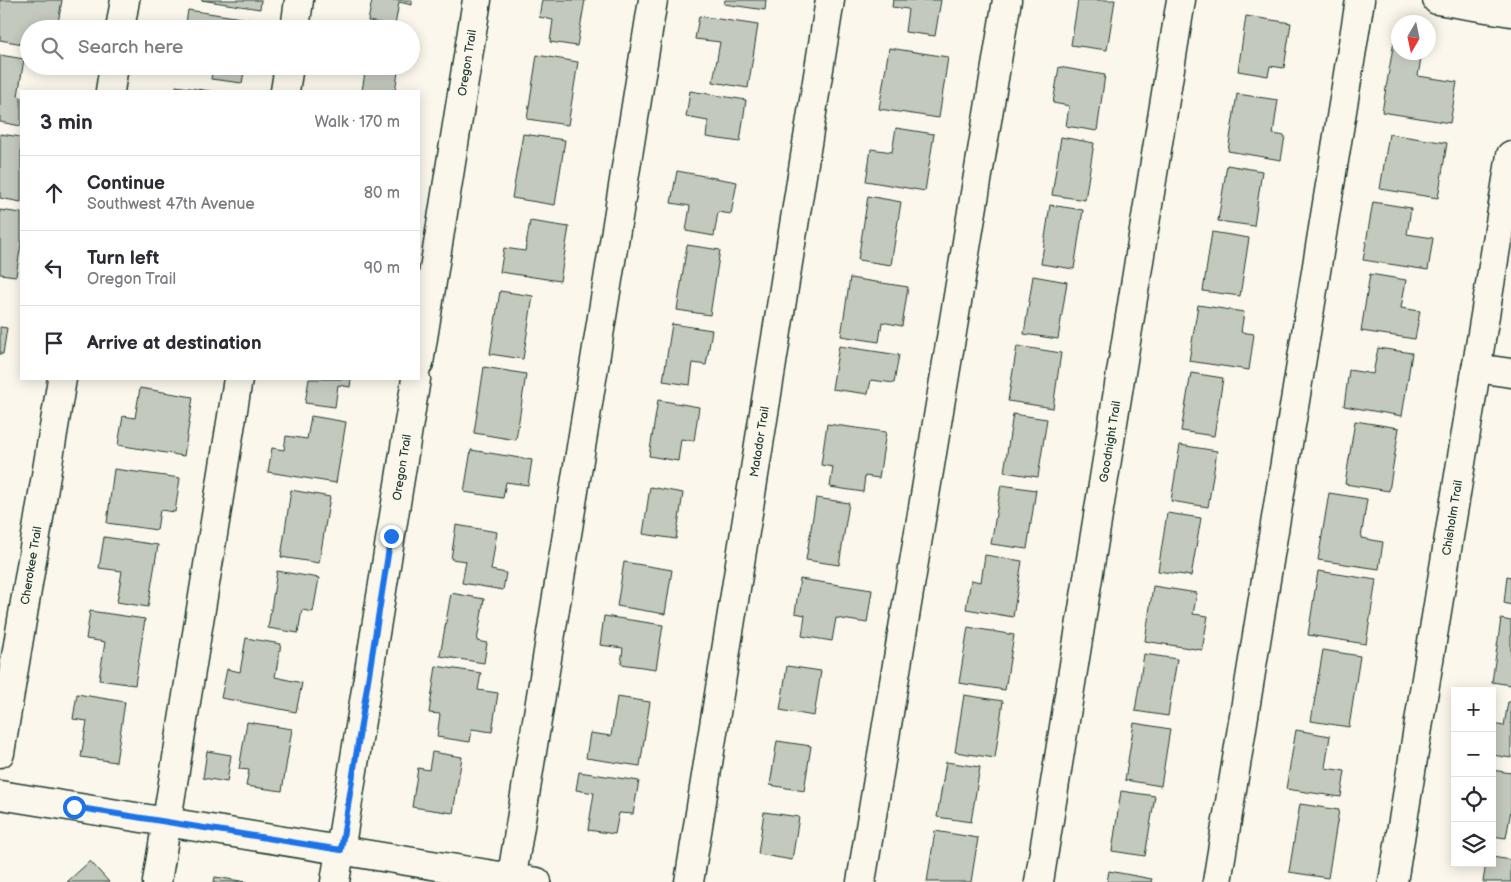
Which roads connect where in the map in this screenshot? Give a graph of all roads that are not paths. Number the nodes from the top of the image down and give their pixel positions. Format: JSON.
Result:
{"nodes":[{"id":1,"x":125,"y":0,"type":"edge"},
{"id":2,"x":299,"y":0,"type":"edge"},
{"id":3,"x":477,"y":0,"type":"edge"},
{"id":4,"x":653,"y":0,"type":"edge"},
{"id":5,"x":830,"y":0,"type":"edge"},
{"id":6,"x":1007,"y":0,"type":"edge"},
{"id":7,"x":1181,"y":0,"type":"edge"},
{"id":8,"x":1360,"y":0,"type":"edge"},
{"id":9,"x":1437,"y":0,"type":"edge"},
{"id":10,"x":1511,"y":12,"type":"edge"},
{"id":11,"x":122,"y":20,"type":"edge"},
{"id":12,"x":296,"y":20,"type":"edge"},
{"id":13,"x":113,"y":75,"type":"edge"},
{"id":14,"x":288,"y":75,"type":"edge"},
{"id":15,"x":110,"y":90,"type":"edge"},
{"id":16,"x":285,"y":90,"type":"edge"},
{"id":17,"x":1511,"y":155,"type":"edge"},
{"id":18,"x":420,"y":357,"type":"edge"},
{"id":19,"x":1476,"y":368,"type":"junction"},
{"id":20,"x":1511,"y":373,"type":"edge"},
{"id":21,"x":62,"y":380,"type":"edge"},
{"id":22,"x":238,"y":380,"type":"edge"},
{"id":23,"x":416,"y":380,"type":"edge"},
{"id":24,"x":0,"y":753,"type":"edge"},
{"id":25,"x":0,"y":795,"type":"edge"},
{"id":26,"x":167,"y":822,"type":"junction"},
{"id":27,"x":341,"y":850,"type":"junction"},
{"id":28,"x":520,"y":881,"type":"edge"},
{"id":29,"x":157,"y":882,"type":"edge"},
{"id":30,"x":335,"y":882,"type":"edge"},
{"id":31,"x":689,"y":882,"type":"edge"},
{"id":32,"x":861,"y":882,"type":"edge"},
{"id":33,"x":1039,"y":882,"type":"edge"},
{"id":34,"x":1217,"y":882,"type":"edge"},
{"id":35,"x":1392,"y":882,"type":"edge"}],
"edges":[{"from":1,"to":11,"type":"street"},
{"from":2,"to":12,"type":"street"},
{"from":3,"to":18,"type":"street","name":"Oregon Trail"},
{"from":4,"to":28,"type":"street"},
{"from":5,"to":31,"type":"street","name":"Matador Trail"},
{"from":6,"to":32,"type":"street"},
{"from":7,"to":33,"type":"street","name":"Goodnight Trail"},
{"from":8,"to":34,"type":"street"},
{"from":9,"to":10,"type":"street"},
{"from":13,"to":15,"type":"street"},
{"from":14,"to":16,"type":"street"},
{"from":17,"to":19,"type":"street","name":"Chisholm Trail"},
{"from":19,"to":20,"type":"street"},
{"from":19,"to":35,"type":"street","name":"Chisholm Trail"},
{"from":21,"to":24,"type":"street","name":"Cherokee Trail"},
{"from":22,"to":26,"type":"street"},
{"from":23,"to":27,"type":"street","name":"Oregon Trail"},
{"from":25,"to":26,"type":"street"},
{"from":26,"to":27,"type":"street"},
{"from":26,"to":29,"type":"street"},
{"from":27,"to":28,"type":"street"},
{"from":27,"to":30,"type":"street","name":"Oregon Trail"}]}
